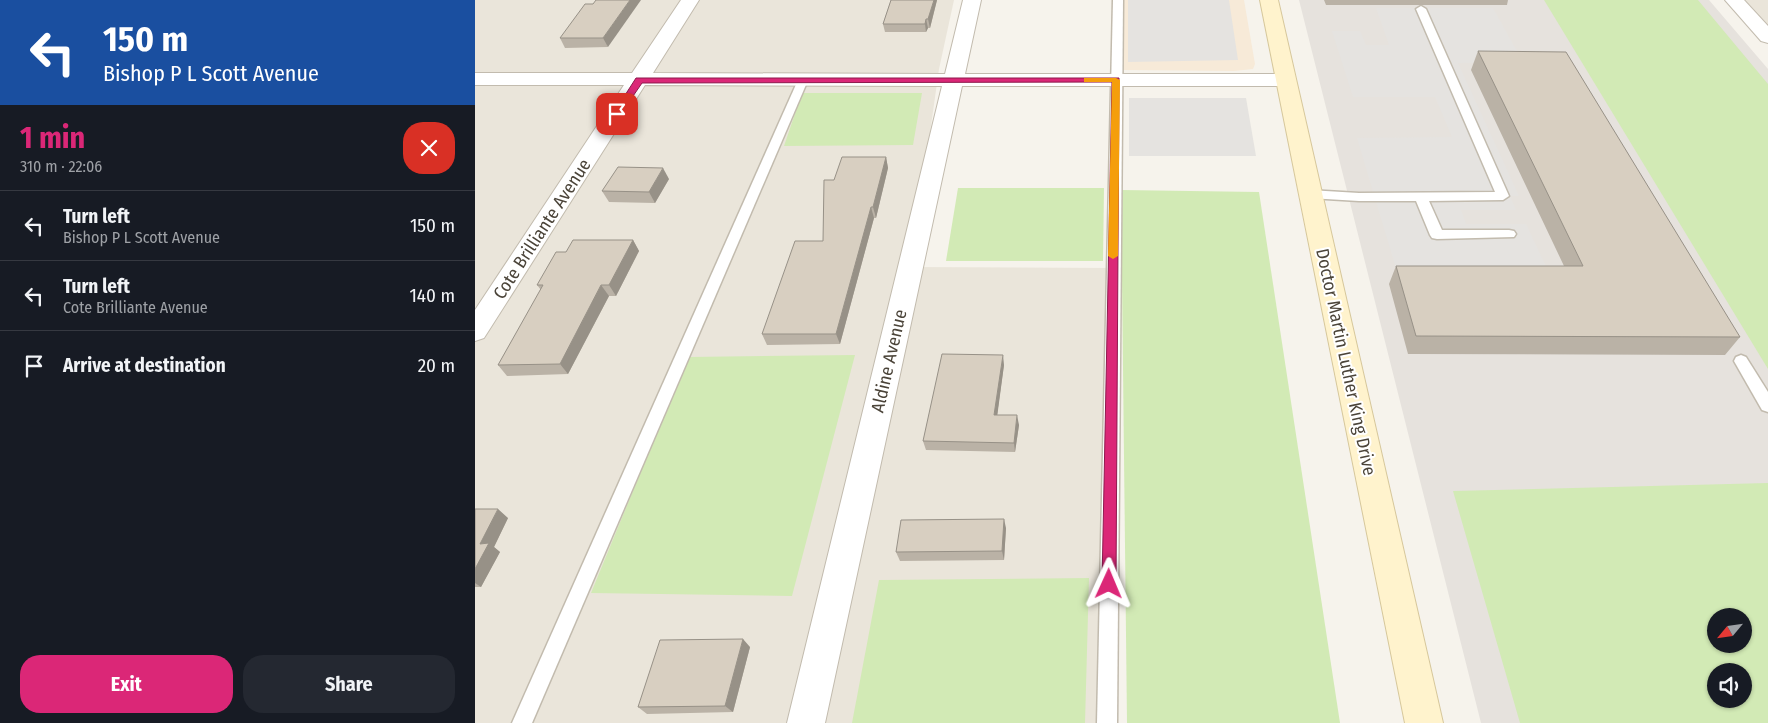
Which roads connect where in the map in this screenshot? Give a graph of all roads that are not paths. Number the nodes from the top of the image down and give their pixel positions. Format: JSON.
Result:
{"nodes":[{"id":1,"x":691,"y":0,"type":"edge"},
{"id":2,"x":972,"y":0,"type":"edge"},
{"id":3,"x":1118,"y":0,"type":"edge"},
{"id":4,"x":1269,"y":0,"type":"edge"},
{"id":5,"x":1734,"y":0,"type":"edge"},
{"id":6,"x":1421,"y":9,"type":"dead end"},
{"id":7,"x":1768,"y":37,"type":"edge"},
{"id":8,"x":475,"y":79,"type":"edge"},
{"id":9,"x":639,"y":80,"type":"junction"},
{"id":10,"x":803,"y":80,"type":"junction"},
{"id":11,"x":954,"y":80,"type":"junction"},
{"id":12,"x":1116,"y":80,"type":"junction"},
{"id":13,"x":1285,"y":80,"type":"junction"},
{"id":14,"x":1309,"y":194,"type":"junction"},
{"id":15,"x":1421,"y":196,"type":"junction"},
{"id":16,"x":1509,"y":234,"type":"dead end"},
{"id":17,"x":475,"y":331,"type":"edge"},
{"id":18,"x":1741,"y":361,"type":"edge"},
{"id":19,"x":1768,"y":406,"type":"edge"},
{"id":20,"x":522,"y":723,"type":"edge"},
{"id":21,"x":806,"y":723,"type":"edge"},
{"id":22,"x":1107,"y":723,"type":"edge"},
{"id":23,"x":1424,"y":723,"type":"edge"}],
"edges":[{"from":1,"to":9,"type":"street","name":"Cote Brilliante Avenue"},
{"from":2,"to":11,"type":"street","name":"Aldine Avenue"},
{"from":3,"to":12,"type":"lane"},
{"from":4,"to":13,"type":"main road","name":"Doctor Martin Luther King Drive"},
{"from":5,"to":7,"type":"street"},
{"from":6,"to":15,"type":"lane"},
{"from":8,"to":9,"type":"street"},
{"from":9,"to":10,"type":"street"},
{"from":9,"to":17,"type":"street","name":"Cote Brilliante Avenue"},
{"from":10,"to":11,"type":"street"},
{"from":10,"to":20,"type":"lane"},
{"from":11,"to":12,"type":"street"},
{"from":11,"to":21,"type":"street","name":"Aldine Avenue"},
{"from":12,"to":13,"type":"street"},
{"from":12,"to":22,"type":"lane"},
{"from":13,"to":14,"type":"main road","name":"Doctor Martin Luther King Drive"},
{"from":14,"to":15,"type":"lane"},
{"from":14,"to":23,"type":"main road","name":"Doctor Martin Luther King Drive"},
{"from":15,"to":16,"type":"lane"},
{"from":18,"to":19,"type":"lane"}]}
